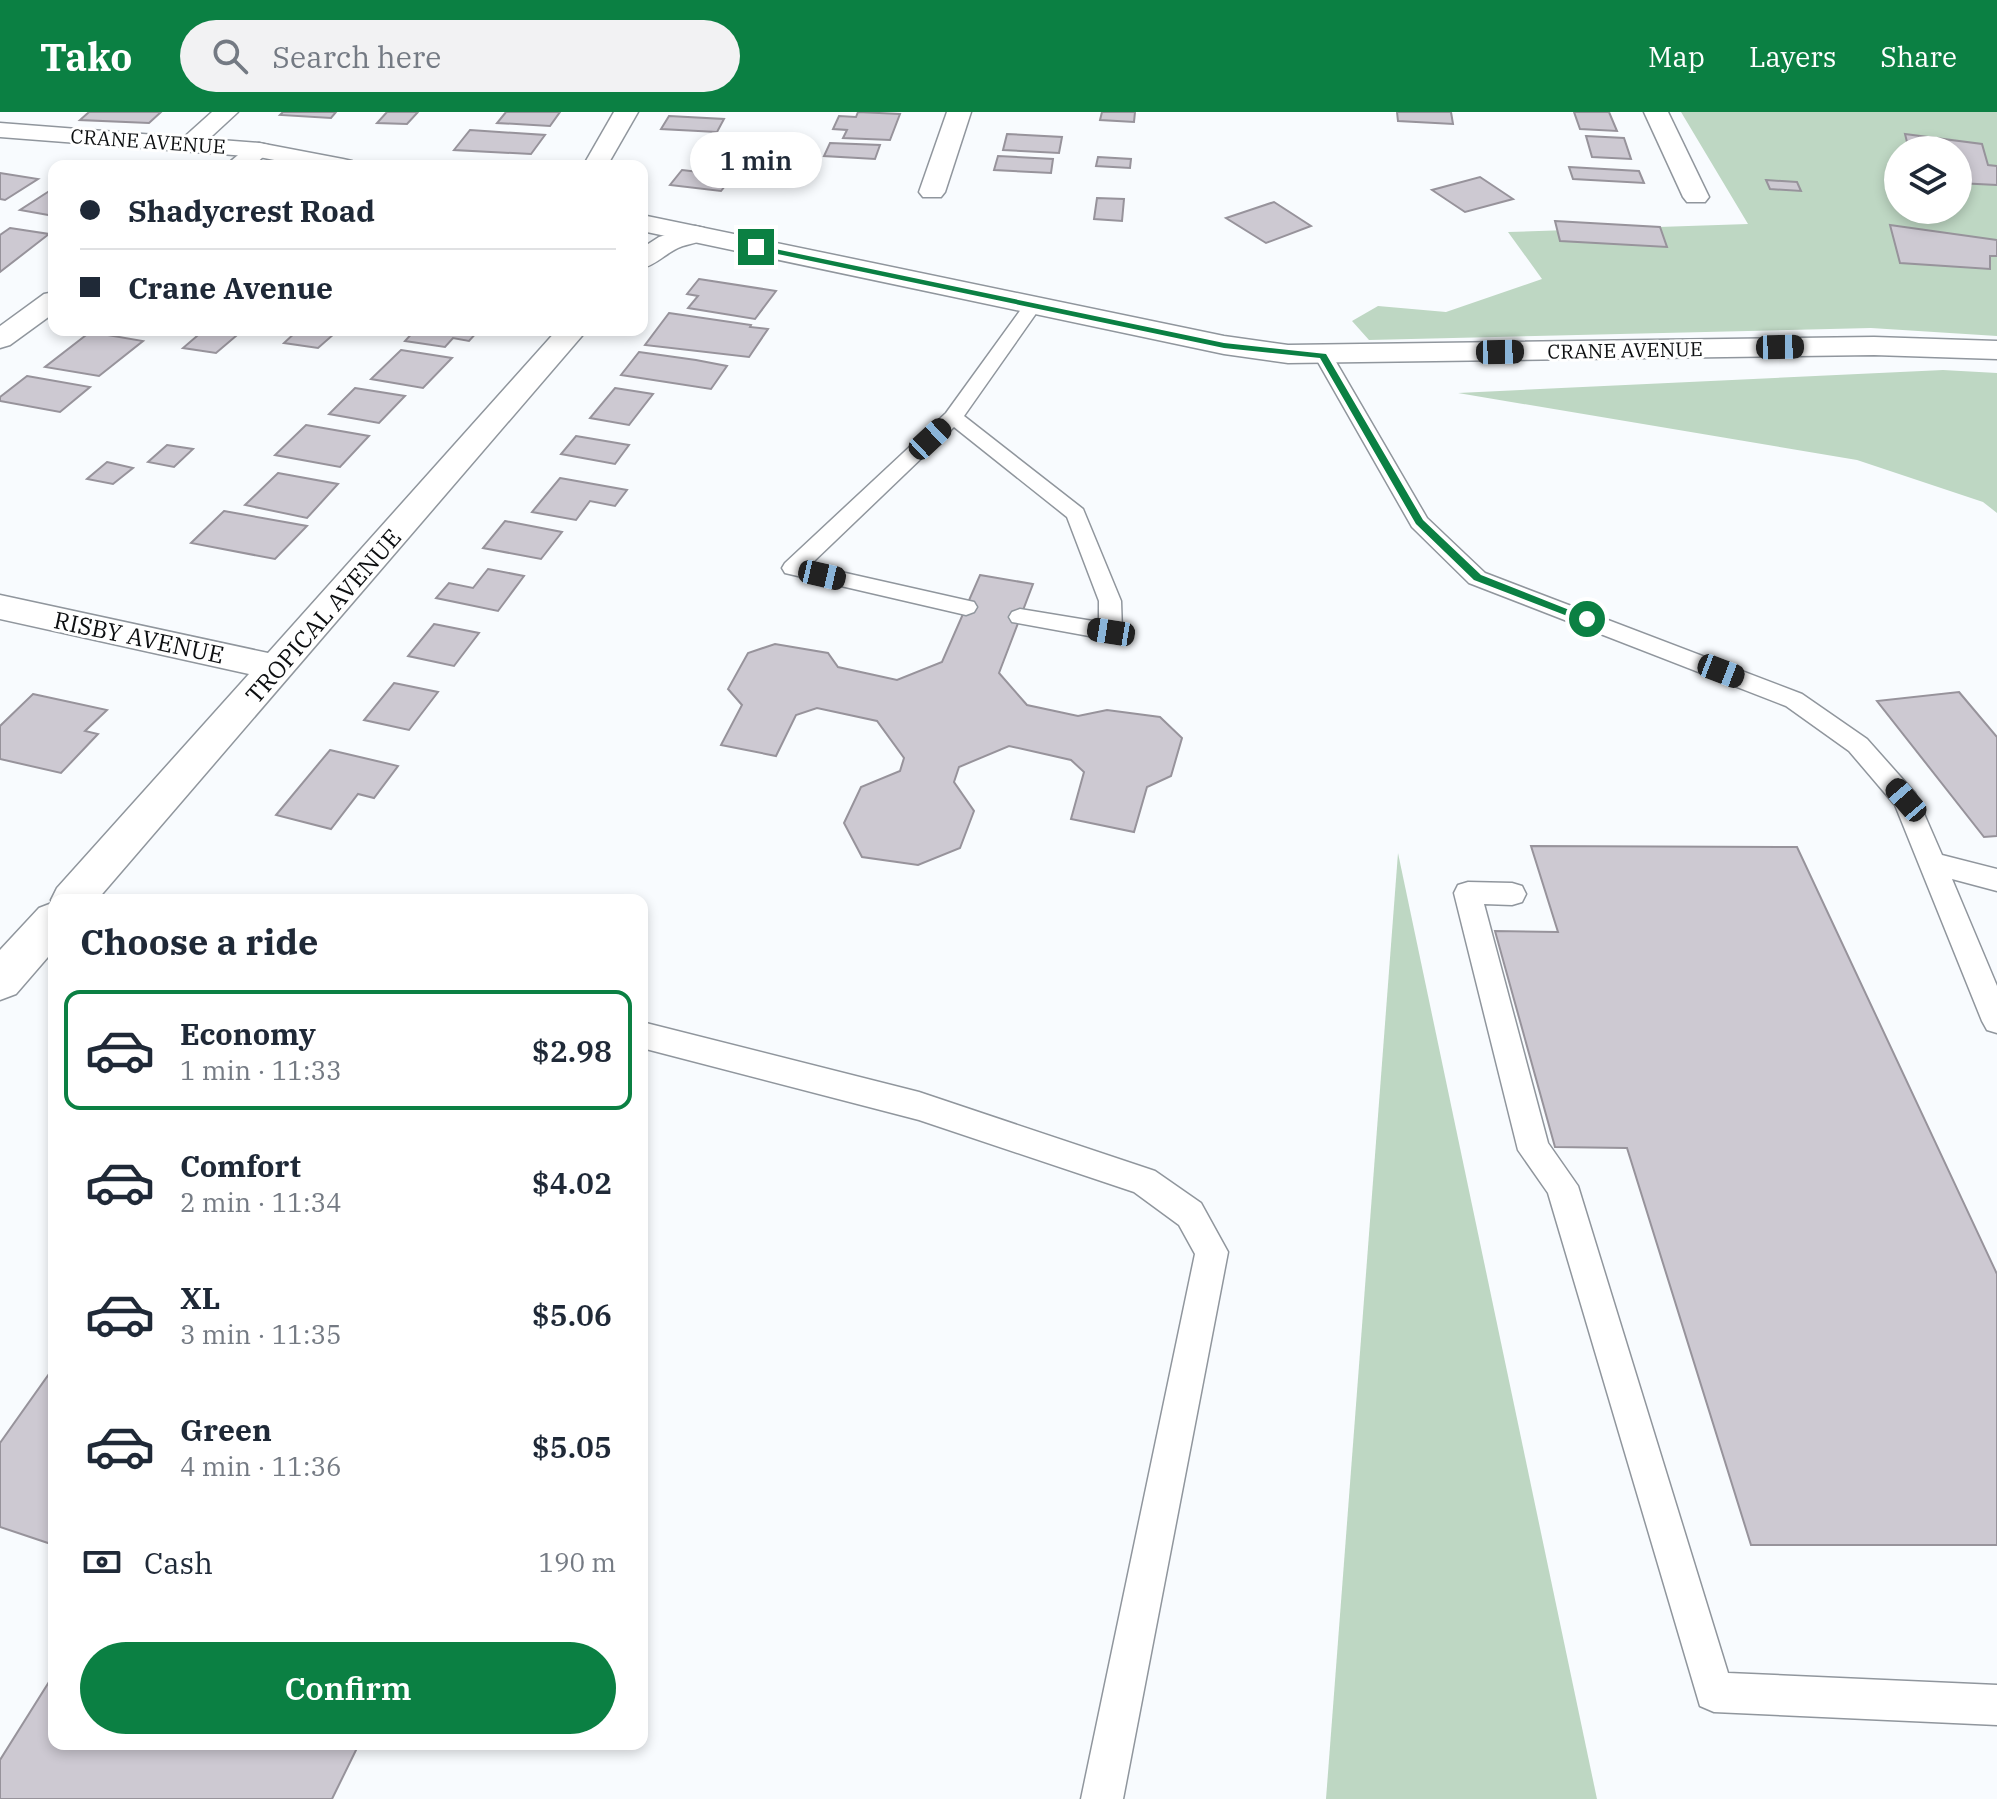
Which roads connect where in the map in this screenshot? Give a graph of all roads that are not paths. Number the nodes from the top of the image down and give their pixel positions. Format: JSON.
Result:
{"nodes":[{"id":1,"x":226,"y":112,"type":"edge"},
{"id":2,"x":626,"y":112,"type":"edge"},
{"id":3,"x":959,"y":112,"type":"edge"},
{"id":4,"x":1656,"y":112,"type":"edge"},
{"id":5,"x":0,"y":130,"type":"edge"},
{"id":6,"x":191,"y":143,"type":"junction"},
{"id":7,"x":259,"y":150,"type":"junction"},
{"id":8,"x":245,"y":160,"type":"edge"},
{"id":9,"x":312,"y":160,"type":"edge"},
{"id":10,"x":598,"y":160,"type":"edge"},
{"id":11,"x":932,"y":192,"type":"dead end"},
{"id":12,"x":1696,"y":197,"type":"dead end"},
{"id":13,"x":648,"y":224,"type":"edge"},
{"id":14,"x":695,"y":234,"type":"junction"},
{"id":15,"x":648,"y":256,"type":"edge"},
{"id":16,"x":48,"y":304,"type":"edge"},
{"id":17,"x":1033,"y":305,"type":"junction"},
{"id":18,"x":568,"y":336,"type":"edge"},
{"id":19,"x":0,"y":339,"type":"edge"},
{"id":20,"x":1997,"y":350,"type":"edge"},
{"id":21,"x":1323,"y":355,"type":"junction"},
{"id":22,"x":953,"y":417,"type":"junction"},
{"id":23,"x":0,"y":607,"type":"edge"},
{"id":24,"x":966,"y":607,"type":"dead end"},
{"id":25,"x":1020,"y":617,"type":"dead end"},
{"id":26,"x":278,"y":668,"type":"junction"},
{"id":27,"x":1932,"y":863,"type":"junction"},
{"id":28,"x":1997,"y":880,"type":"edge"},
{"id":29,"x":78,"y":894,"type":"edge"},
{"id":30,"x":1512,"y":894,"type":"dead end"},
{"id":31,"x":48,"y":927,"type":"edge"},
{"id":32,"x":0,"y":981,"type":"edge"},
{"id":33,"x":1997,"y":1021,"type":"edge"},
{"id":34,"x":648,"y":1037,"type":"edge"},
{"id":35,"x":1997,"y":1705,"type":"edge"},
{"id":36,"x":1102,"y":1799,"type":"edge"}],
"edges":[{"from":1,"to":6,"type":"street"},
{"from":2,"to":10,"type":"street"},
{"from":3,"to":11,"type":"street"},
{"from":4,"to":12,"type":"street"},
{"from":5,"to":6,"type":"street","name":"CRANE AVENUE"},
{"from":6,"to":7,"type":"street","name":"CRANE AVENUE"},
{"from":7,"to":8,"type":"street"},
{"from":7,"to":9,"type":"street","name":"CRANE AVENUE"},
{"from":13,"to":14,"type":"street","name":"CRANE AVENUE"},
{"from":14,"to":15,"type":"street"},
{"from":14,"to":17,"type":"street","name":"CRANE AVENUE"},
{"from":16,"to":19,"type":"street"},
{"from":17,"to":21,"type":"street","name":"CRANE AVENUE"},
{"from":17,"to":22,"type":"lane"},
{"from":18,"to":26,"type":"street","name":"TROPICAL AVENUE"},
{"from":20,"to":21,"type":"street","name":"CRANE AVENUE"},
{"from":21,"to":27,"type":"lane"},
{"from":22,"to":24,"type":"lane"},
{"from":22,"to":25,"type":"lane"},
{"from":23,"to":26,"type":"street","name":"RISBY AVENUE"},
{"from":26,"to":29,"type":"street","name":"TROPICAL AVENUE"},
{"from":27,"to":28,"type":"lane"},
{"from":27,"to":33,"type":"lane"},
{"from":30,"to":35,"type":"lane"},
{"from":31,"to":32,"type":"street","name":"TROPICAL AVENUE"},
{"from":34,"to":36,"type":"lane"}]}
